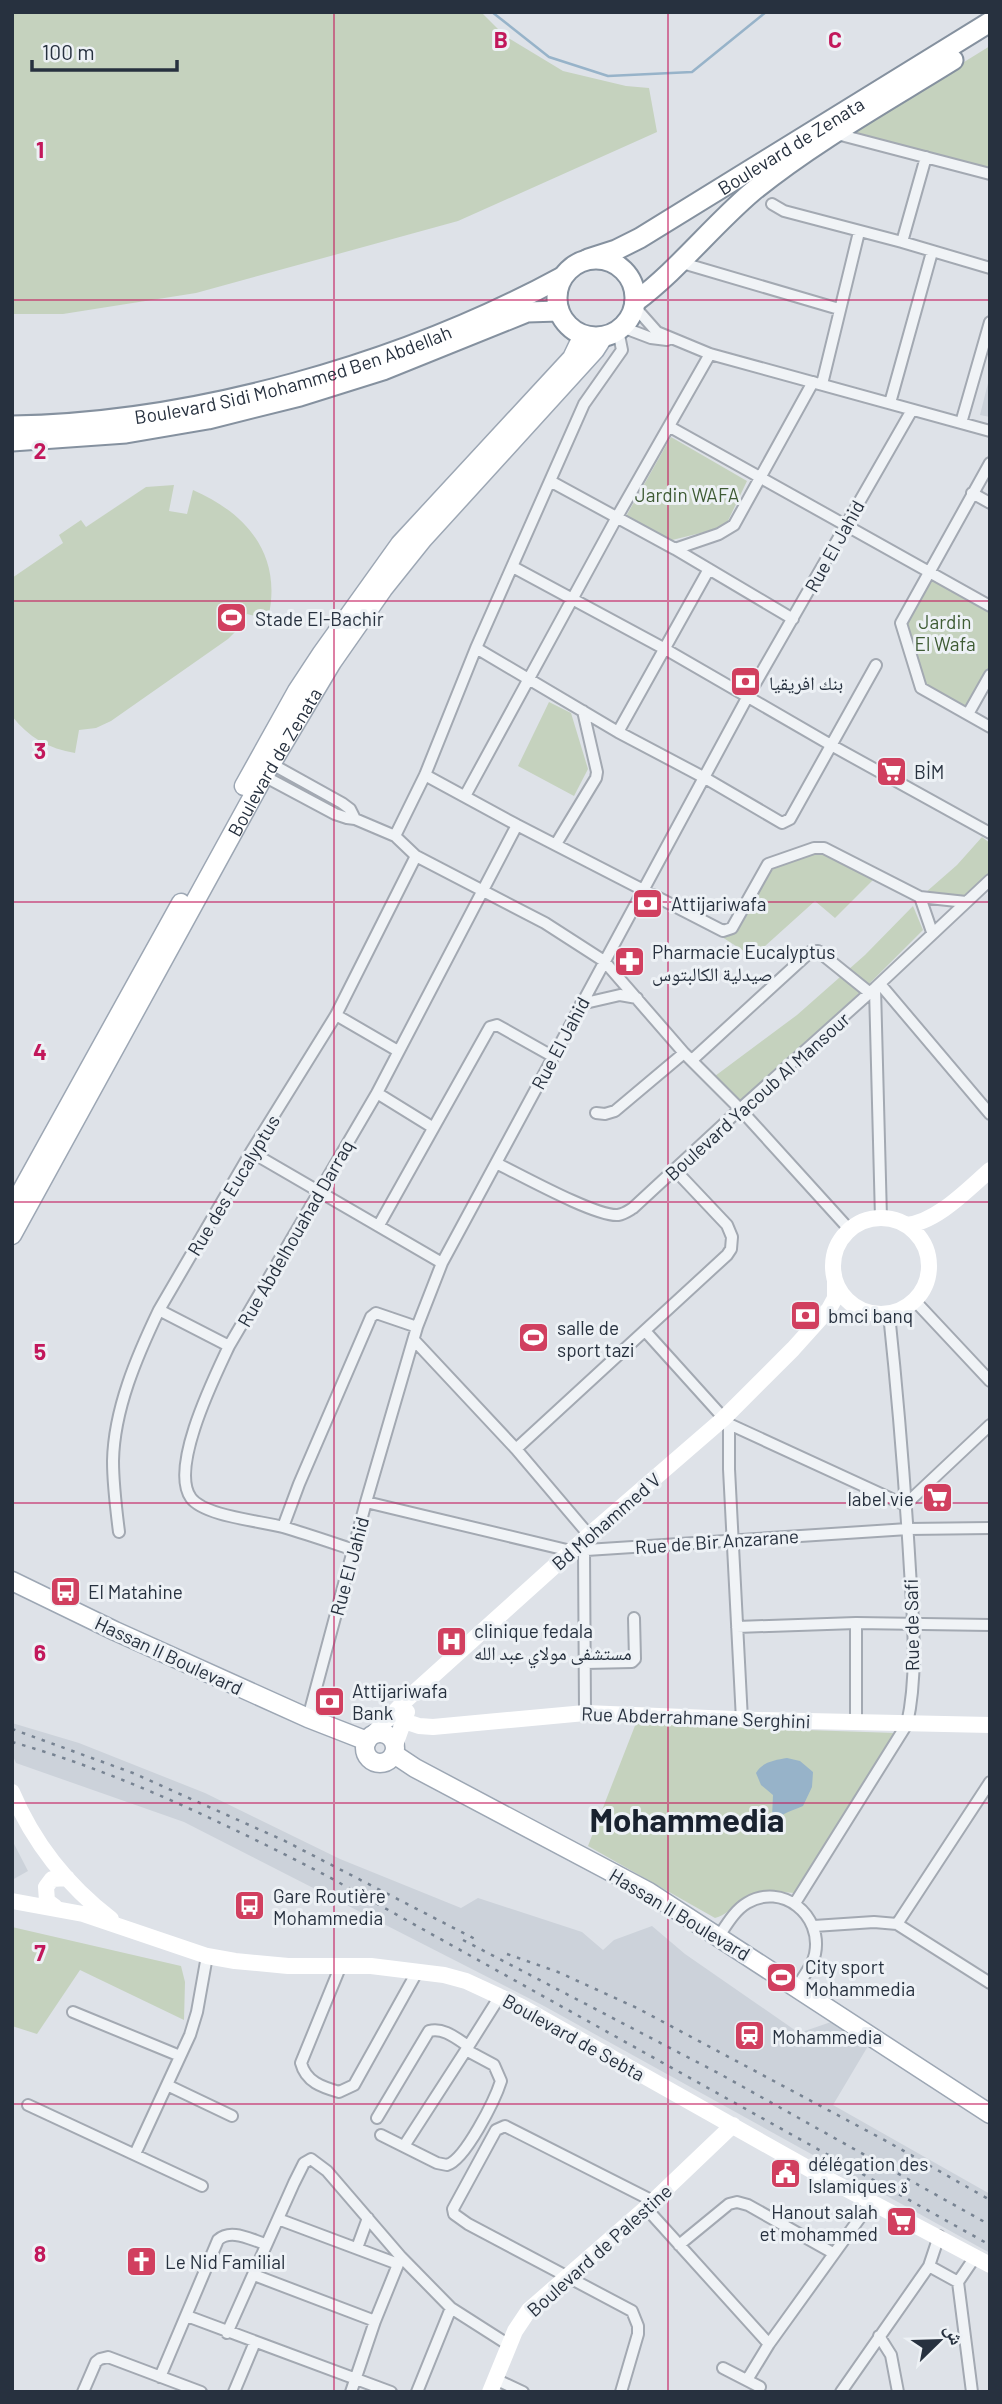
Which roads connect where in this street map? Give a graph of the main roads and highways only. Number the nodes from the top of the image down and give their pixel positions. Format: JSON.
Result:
{"nodes":[{"id":1,"x":990,"y":23,"type":"edge"},
{"id":2,"x":990,"y":38,"type":"edge"},
{"id":3,"x":588,"y":259,"type":"junction"},
{"id":4,"x":562,"y":277,"type":"junction"},
{"id":5,"x":635,"y":304,"type":"junction"},
{"id":6,"x":559,"y":311,"type":"junction"},
{"id":7,"x":615,"y":331,"type":"junction"},
{"id":8,"x":583,"y":335,"type":"junction"},
{"id":9,"x":218,"y":408,"type":"junction"},
{"id":10,"x":15,"y":434,"type":"edge"},
{"id":11,"x":284,"y":728,"type":"junction"},
{"id":12,"x":262,"y":767,"type":"junction"},
{"id":13,"x":12,"y":1208,"type":"edge"},
{"id":14,"x":12,"y":1235,"type":"edge"},
{"id":15,"x":12,"y":1581,"type":"edge"},
{"id":16,"x":370,"y":1738,"type":"junction"},
{"id":17,"x":395,"y":1749,"type":"junction"},
{"id":18,"x":990,"y":2114,"type":"edge"}],
"edges":[{"from":1,"to":3,"type":"highway","name":"Boulevard de Zenata"},
{"from":2,"to":5,"type":"highway","name":"Boulevard de Zenata"},
{"from":3,"to":4,"type":"highway"},
{"from":3,"to":5,"type":"highway"},
{"from":4,"to":6,"type":"highway"},
{"from":4,"to":9,"type":"highway","name":"Boulevard Sidi Mohammed Ben Abdellah"},
{"from":5,"to":7,"type":"highway"},
{"from":6,"to":8,"type":"highway"},
{"from":6,"to":9,"type":"highway","name":"Boulevard Sidi Mohammed Ben Abdellah"},
{"from":7,"to":8,"type":"highway"},
{"from":7,"to":11,"type":"main road","name":"Boulevard de Zenata"},
{"from":8,"to":11,"type":"main road","name":"Boulevard de Zenata"},
{"from":9,"to":10,"type":"highway","name":"Boulevard Sidi Mohammed Ben Abdellah"},
{"from":11,"to":12,"type":"main road","name":"Boulevard de Zenata"},
{"from":12,"to":13,"type":"main road","name":"Boulevard de Zenata"},
{"from":12,"to":14,"type":"main road","name":"Boulevard de Zenata"},
{"from":15,"to":16,"type":"main road","name":"Hassan II Boulevard"},
{"from":16,"to":17,"type":"main road"},
{"from":16,"to":17,"type":"main road"},
{"from":17,"to":18,"type":"main road","name":"Hassan II Boulevard"}]}
